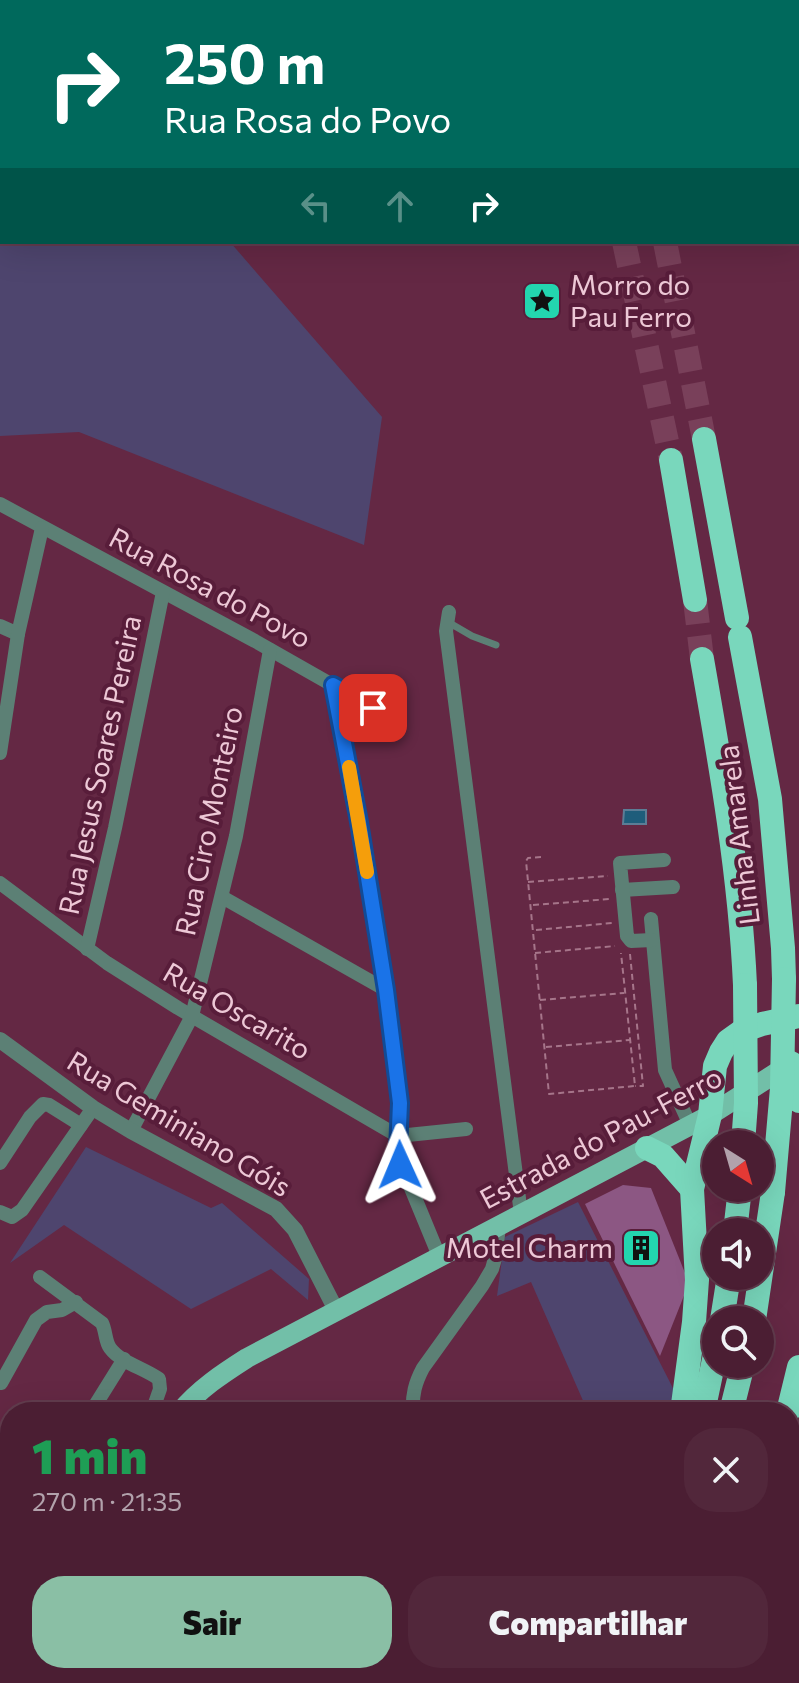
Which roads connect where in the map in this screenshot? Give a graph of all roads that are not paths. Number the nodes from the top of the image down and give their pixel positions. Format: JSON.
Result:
{"nodes":[{"id":1,"x":704,"y":439,"type":"tunnel mouth"},
{"id":2,"x":671,"y":460,"type":"tunnel mouth"},
{"id":3,"x":0,"y":504,"type":"edge"},
{"id":4,"x":42,"y":528,"type":"junction"},
{"id":5,"x":163,"y":592,"type":"junction"},
{"id":6,"x":695,"y":600,"type":"tunnel mouth"},
{"id":7,"x":448,"y":617,"type":"joint"},
{"id":8,"x":0,"y":626,"type":"edge"},
{"id":9,"x":18,"y":634,"type":"junction"},
{"id":10,"x":496,"y":645,"type":"dead end"},
{"id":11,"x":270,"y":650,"type":"junction"},
{"id":12,"x":702,"y":659,"type":"tunnel mouth"},
{"id":13,"x":333,"y":685,"type":"junction"},
{"id":14,"x":394,"y":720,"type":"dead end"},
{"id":15,"x":0,"y":753,"type":"edge"},
{"id":16,"x":664,"y":860,"type":"dead end"},
{"id":17,"x":0,"y":883,"type":"edge"},
{"id":18,"x":673,"y":887,"type":"dead end"},
{"id":19,"x":623,"y":894,"type":"junction"},
{"id":20,"x":222,"y":897,"type":"junction"},
{"id":21,"x":651,"y":919,"type":"dead end"},
{"id":22,"x":652,"y":940,"type":"junction"},
{"id":23,"x":87,"y":949,"type":"junction"},
{"id":24,"x":386,"y":990,"type":"junction"},
{"id":25,"x":192,"y":1016,"type":"junction"},
{"id":26,"x":799,"y":1016,"type":"edge"},
{"id":27,"x":0,"y":1040,"type":"edge"},
{"id":28,"x":796,"y":1060,"type":"edge"},
{"id":29,"x":799,"y":1101,"type":"edge"},
{"id":30,"x":93,"y":1108,"type":"junction"},
{"id":31,"x":700,"y":1120,"type":"junction"},
{"id":32,"x":81,"y":1125,"type":"junction"},
{"id":33,"x":466,"y":1129,"type":"dead end"},
{"id":34,"x":744,"y":1130,"type":"edge"},
{"id":35,"x":131,"y":1131,"type":"junction"},
{"id":36,"x":398,"y":1136,"type":"junction"},
{"id":37,"x":647,"y":1148,"type":"junction"},
{"id":38,"x":0,"y":1163,"type":"edge"},
{"id":39,"x":692,"y":1189,"type":"junction"},
{"id":40,"x":0,"y":1212,"type":"edge"},
{"id":41,"x":521,"y":1214,"type":"junction"},
{"id":42,"x":499,"y":1225,"type":"junction"},
{"id":43,"x":439,"y":1256,"type":"junction"},
{"id":44,"x":40,"y":1277,"type":"dead end"},
{"id":45,"x":76,"y":1302,"type":"junction"},
{"id":46,"x":756,"y":1306,"type":"edge"},
{"id":47,"x":336,"y":1310,"type":"junction"},
{"id":48,"x":124,"y":1359,"type":"junction"},
{"id":49,"x":799,"y":1367,"type":"edge"},
{"id":50,"x":710,"y":1378,"type":"edge"},
{"id":51,"x":740,"y":1378,"type":"edge"},
{"id":52,"x":1,"y":1383,"type":"edge"},
{"id":53,"x":97,"y":1402,"type":"edge"},
{"id":54,"x":155,"y":1402,"type":"edge"},
{"id":55,"x":188,"y":1402,"type":"edge"},
{"id":56,"x":412,"y":1402,"type":"edge"},
{"id":57,"x":683,"y":1402,"type":"edge"},
{"id":58,"x":705,"y":1402,"type":"edge"},
{"id":59,"x":734,"y":1402,"type":"edge"},
{"id":60,"x":790,"y":1402,"type":"edge"}],
"edges":[{"from":1,"to":46,"type":"highway","name":"Linha Amarela","bridge":true},
{"from":2,"to":6,"type":"highway"},
{"from":3,"to":4,"type":"street","name":"Rua Rosa do Povo"},
{"from":4,"to":5,"type":"street","name":"Rua Rosa do Povo"},
{"from":4,"to":9,"type":"street"},
{"from":5,"to":11,"type":"street","name":"Rua Rosa do Povo"},
{"from":5,"to":23,"type":"street","name":"Rua Jesus Soares Pereira"},
{"from":7,"to":10,"type":"lane"},
{"from":7,"to":41,"type":"street"},
{"from":8,"to":9,"type":"street"},
{"from":9,"to":15,"type":"street"},
{"from":11,"to":13,"type":"street","name":"Rua Rosa do Povo"},
{"from":11,"to":20,"type":"street","name":"Rua Ciro Monteiro"},
{"from":12,"to":34,"type":"highway","name":"Linha Amarela","bridge":true},
{"from":13,"to":14,"type":"street","name":"Rua Rosa do Povo"},
{"from":13,"to":24,"type":"street"},
{"from":16,"to":19,"type":"street"},
{"from":17,"to":23,"type":"street","name":"Rua Oscarito"},
{"from":18,"to":19,"type":"street"},
{"from":19,"to":22,"type":"street"},
{"from":20,"to":24,"type":"street"},
{"from":20,"to":25,"type":"street","name":"Rua Ciro Monteiro"},
{"from":21,"to":22,"type":"street"},
{"from":22,"to":31,"type":"street"},
{"from":23,"to":25,"type":"street","name":"Rua Oscarito"},
{"from":24,"to":36,"type":"street"},
{"from":25,"to":35,"type":"street","name":"Rua Ciro Monteiro"},
{"from":25,"to":36,"type":"street","name":"Rua Oscarito"},
{"from":26,"to":31,"type":"highway"},
{"from":27,"to":30,"type":"street","name":"Rua Geminiano Góis"},
{"from":28,"to":29,"type":"highway"},
{"from":28,"to":31,"type":"main road","name":"Estrada do Pau-Ferro"},
{"from":30,"to":32,"type":"street"},
{"from":30,"to":35,"type":"street","name":"Rua Geminiano Góis"},
{"from":31,"to":37,"type":"main road","name":"Estrada do Pau-Ferro"},
{"from":31,"to":39,"type":"highway"},
{"from":32,"to":38,"type":"street"},
{"from":32,"to":40,"type":"street"},
{"from":33,"to":36,"type":"street"},
{"from":35,"to":47,"type":"street","name":"Rua Geminiano Góis"},
{"from":36,"to":43,"type":"street"},
{"from":37,"to":39,"type":"highway"},
{"from":37,"to":41,"type":"main road","name":"Estrada do Pau-Ferro"},
{"from":39,"to":57,"type":"highway"},
{"from":41,"to":42,"type":"main road","name":"Estrada do Pau-Ferro"},
{"from":42,"to":43,"type":"main road","name":"Estrada do Pau-Ferro"},
{"from":42,"to":56,"type":"street"},
{"from":43,"to":47,"type":"main road","name":"Estrada do Pau-Ferro"},
{"from":44,"to":45,"type":"street"},
{"from":45,"to":48,"type":"street"},
{"from":45,"to":52,"type":"street"},
{"from":47,"to":55,"type":"main road","name":"Estrada do Pau-Ferro"},
{"from":48,"to":53,"type":"street"},
{"from":48,"to":54,"type":"street"},
{"from":49,"to":60,"type":"highway"},
{"from":50,"to":58,"type":"highway"},
{"from":51,"to":59,"type":"highway"}]}
